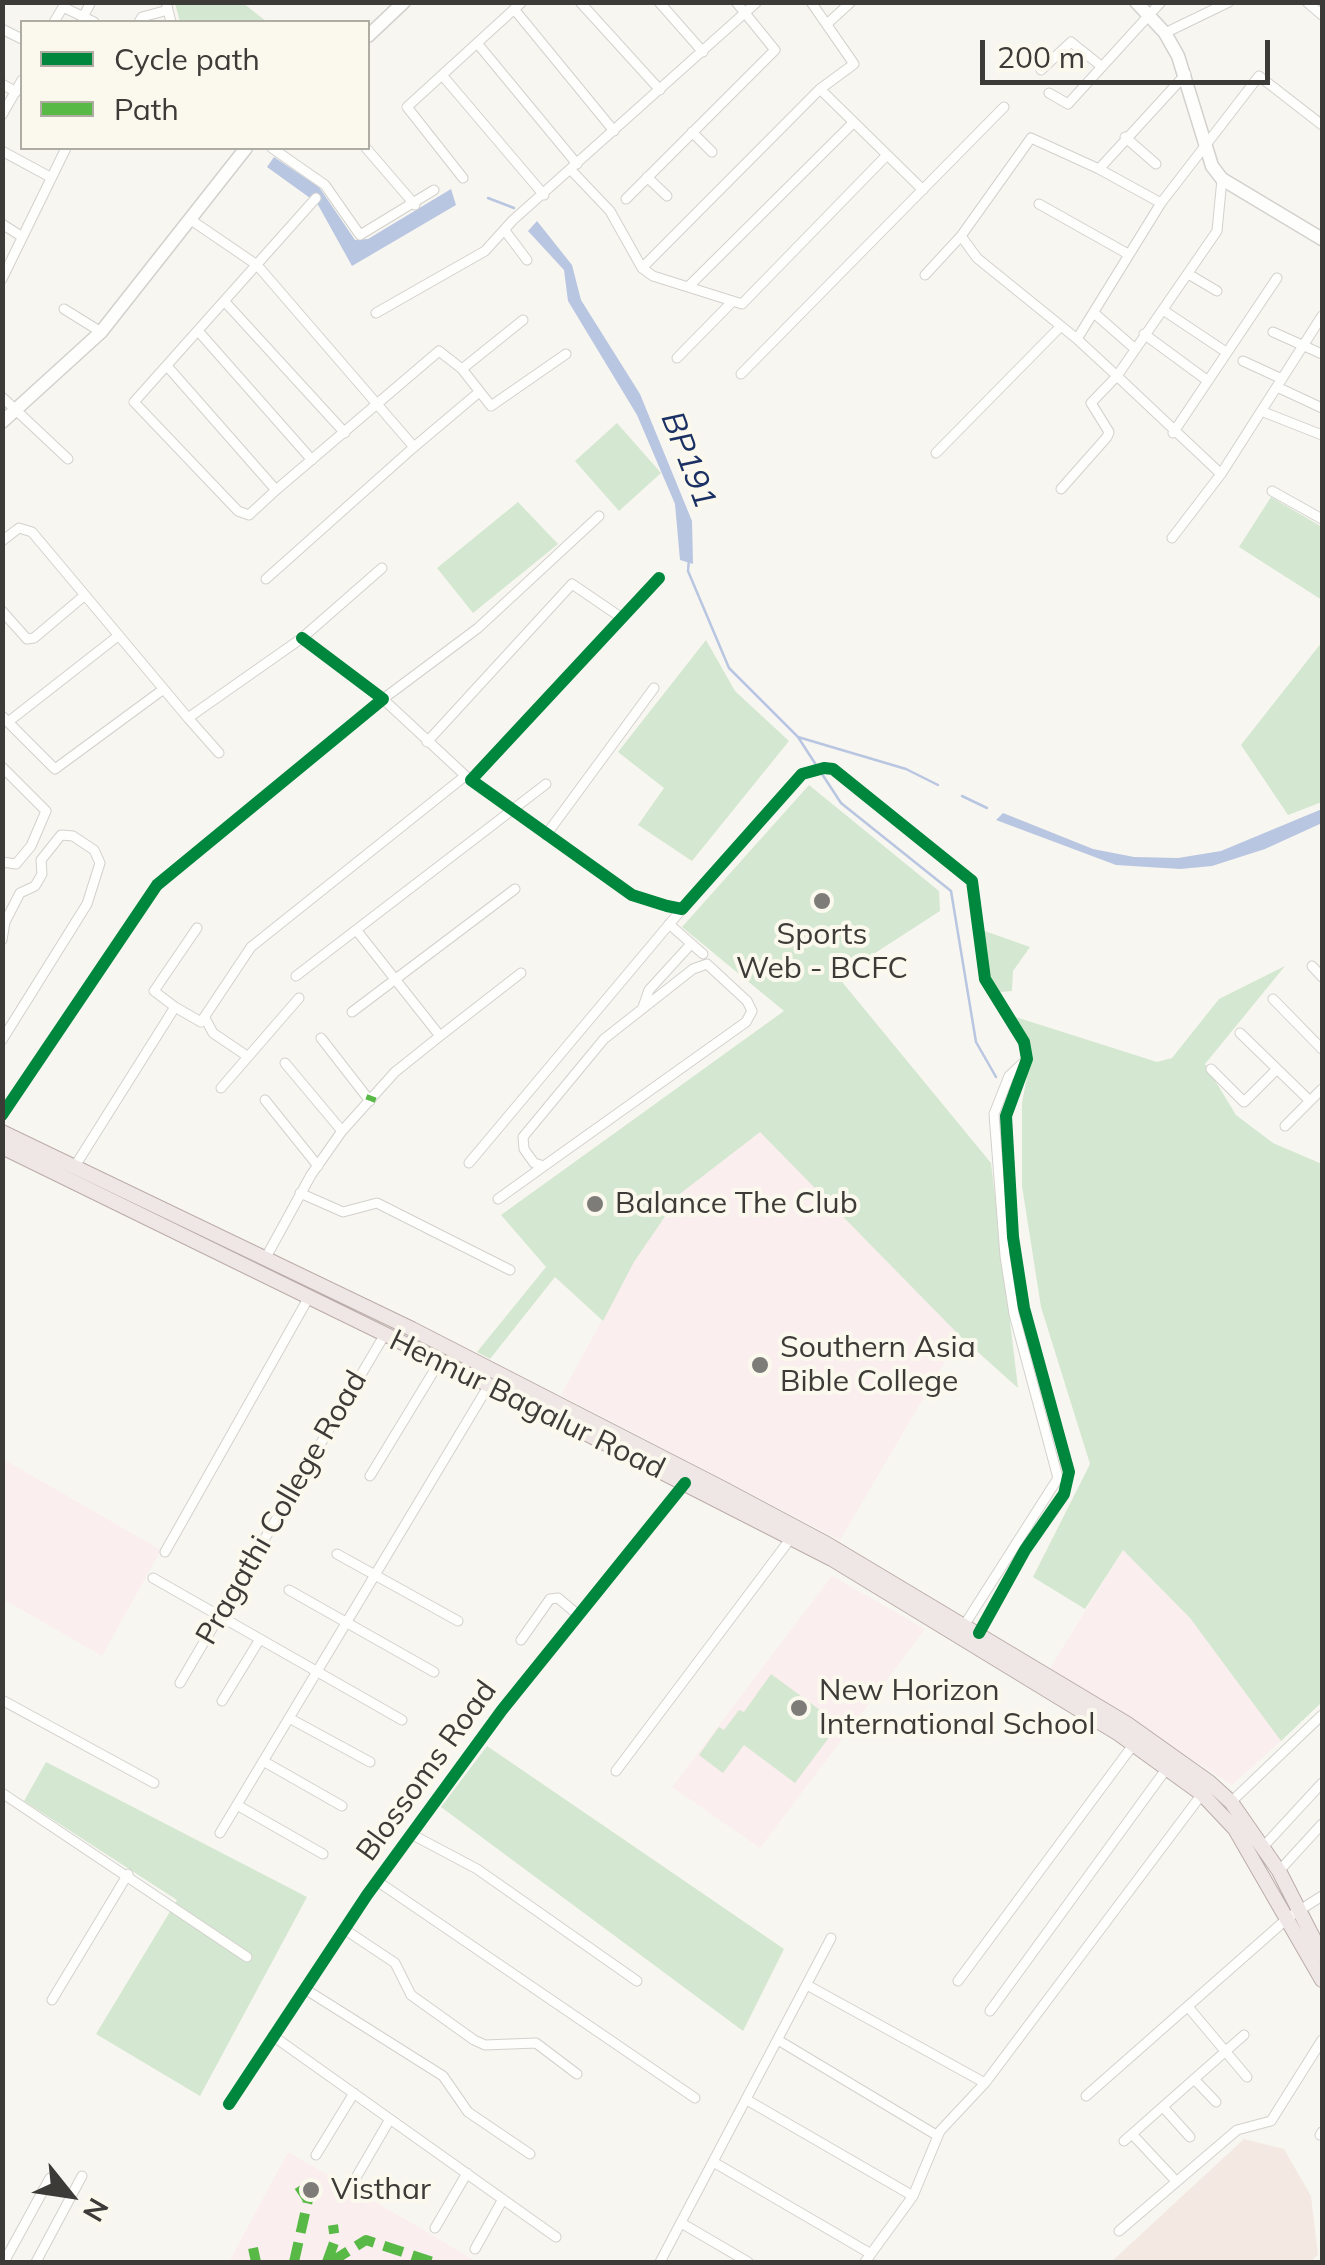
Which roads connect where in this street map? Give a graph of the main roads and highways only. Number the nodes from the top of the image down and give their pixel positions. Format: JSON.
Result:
{"nodes":[{"id":1,"x":404,"y":2,"type":"edge"},
{"id":2,"x":1136,"y":2,"type":"edge"},
{"id":3,"x":370,"y":34,"type":"edge"},
{"id":4,"x":244,"y":150,"type":"edge"},
{"id":5,"x":1322,"y":239,"type":"edge"},
{"id":6,"x":2,"y":422,"type":"edge"},
{"id":7,"x":2,"y":1132,"type":"edge"},
{"id":8,"x":2,"y":1147,"type":"edge"},
{"id":9,"x":719,"y":1493,"type":"junction"},
{"id":10,"x":1122,"y":1729,"type":"junction"},
{"id":11,"x":1226,"y":1807,"type":"junction"},
{"id":12,"x":1293,"y":1914,"type":"junction"},
{"id":13,"x":1322,"y":1955,"type":"edge"},
{"id":14,"x":1322,"y":1980,"type":"edge"}],
"edges":[{"from":1,"to":3,"type":"main road"},
{"from":2,"to":5,"type":"main road"},
{"from":4,"to":6,"type":"main road"},
{"from":7,"to":9,"type":"main road","name":"Hennur Bagalur Road"},
{"from":8,"to":9,"type":"main road","name":"Hennur Bagalur Road"},
{"from":9,"to":10,"type":"main road","name":"Hennur Bagalur Road"},
{"from":9,"to":10,"type":"main road","name":"Hennur Bagalur Road"},
{"from":10,"to":11,"type":"main road","name":"Hennur Bagalur Road"},
{"from":10,"to":11,"type":"main road","name":"Hennur Bagalur Road"},
{"from":11,"to":12,"type":"main road","name":"Hennur Bagalur Road"},
{"from":11,"to":12,"type":"main road","name":"Hennur Bagalur Road"},
{"from":12,"to":13,"type":"main road","name":"Hennur Bagalur Road"},
{"from":12,"to":14,"type":"main road","name":"Hennur Bagalur Road"}]}
